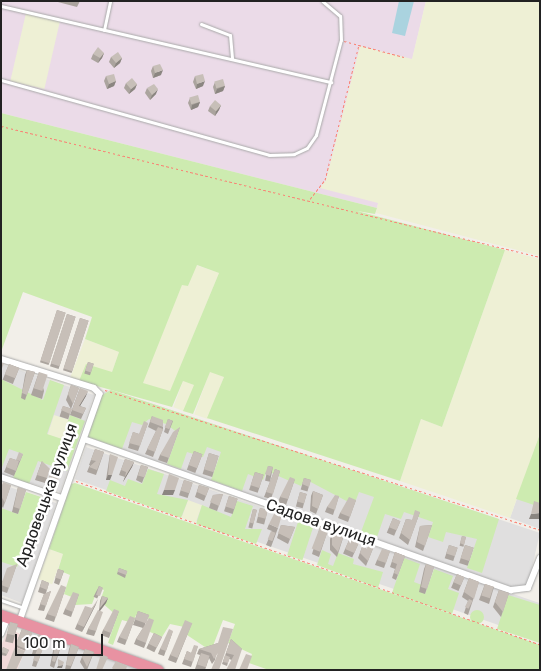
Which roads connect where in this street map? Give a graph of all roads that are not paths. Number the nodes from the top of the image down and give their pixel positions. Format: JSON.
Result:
{"nodes":[{"id":1,"x":110,"y":1,"type":"edge"},
{"id":2,"x":322,"y":1,"type":"edge"},
{"id":3,"x":1,"y":6,"type":"edge"},
{"id":4,"x":201,"y":24,"type":"dead end"},
{"id":5,"x":104,"y":30,"type":"junction"},
{"id":6,"x":232,"y":59,"type":"junction"},
{"id":7,"x":1,"y":80,"type":"edge"},
{"id":8,"x":331,"y":82,"type":"junction"},
{"id":9,"x":1,"y":359,"type":"edge"},
{"id":10,"x":84,"y":440,"type":"junction"},
{"id":11,"x":1,"y":477,"type":"edge"},
{"id":12,"x":62,"y":498,"type":"junction"},
{"id":13,"x":540,"y":558,"type":"edge"},
{"id":14,"x":3,"y":601,"type":"edge"},
{"id":15,"x":24,"y":608,"type":"junction"},
{"id":16,"x":10,"y":618,"type":"edge"},
{"id":17,"x":1,"y":634,"type":"edge"},
{"id":18,"x":158,"y":670,"type":"edge"}],
"edges":[{"from":1,"to":5,"type":"lane"},
{"from":2,"to":8,"type":"lane"},
{"from":3,"to":5,"type":"lane"},
{"from":4,"to":6,"type":"lane"},
{"from":5,"to":6,"type":"lane"},
{"from":6,"to":8,"type":"lane"},
{"from":7,"to":8,"type":"lane"},
{"from":9,"to":10,"type":"street","name":"Ардовецька вулиця"},
{"from":10,"to":12,"type":"street","name":"Ардовецька вулиця"},
{"from":10,"to":13,"type":"street","name":"Садова вулиця"},
{"from":11,"to":12,"type":"street"},
{"from":12,"to":15,"type":"street","name":"Ардовецька вулиця"},
{"from":14,"to":15,"type":"lane"},
{"from":14,"to":16,"type":"lane"},
{"from":15,"to":16,"type":"street","name":"Ардовецька вулиця"},
{"from":16,"to":17,"type":"street","name":"Ардовецька вулиця"},
{"from":16,"to":18,"type":"highway"}]}
